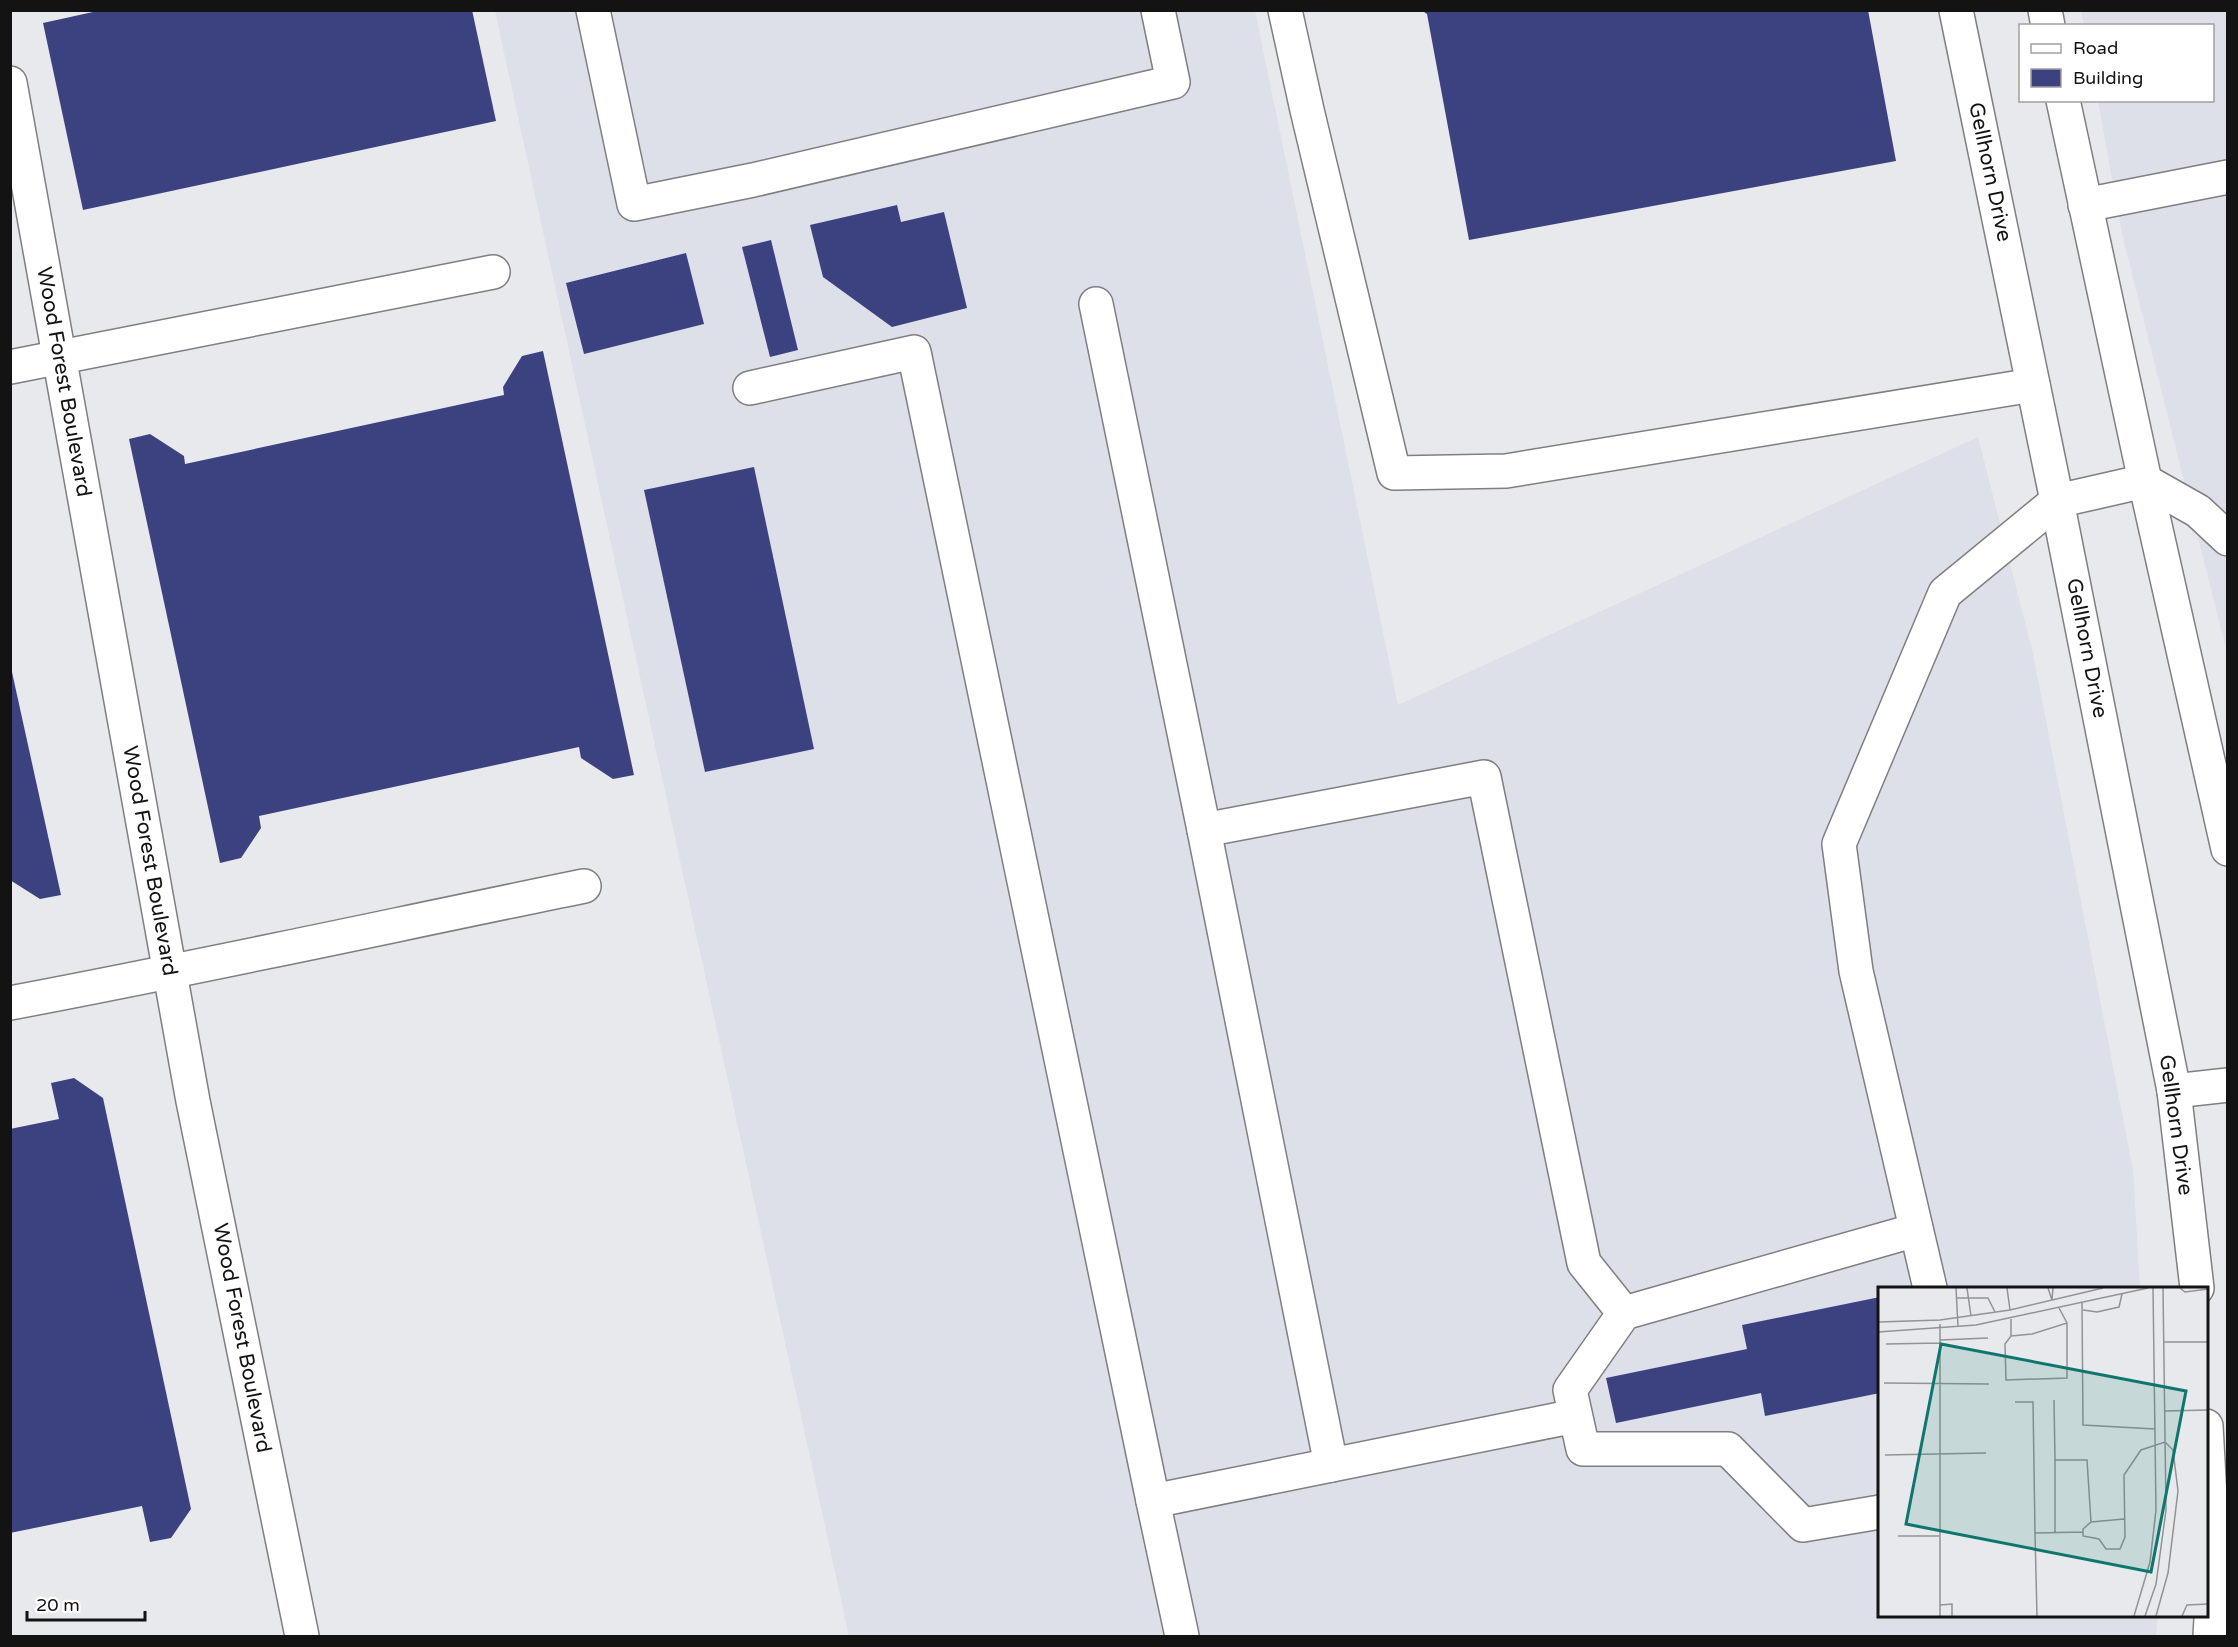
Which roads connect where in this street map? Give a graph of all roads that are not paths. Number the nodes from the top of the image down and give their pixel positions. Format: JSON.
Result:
{"nodes":[{"id":1,"x":593,"y":10,"type":"edge"},
{"id":2,"x":1158,"y":10,"type":"edge"},
{"id":3,"x":1285,"y":10,"type":"edge"},
{"id":4,"x":1956,"y":10,"type":"edge"},
{"id":5,"x":10,"y":82,"type":"edge"},
{"id":6,"x":2063,"y":102,"type":"edge"},
{"id":7,"x":2228,"y":177,"type":"edge"},
{"id":8,"x":2085,"y":206,"type":"junction"},
{"id":9,"x":493,"y":272,"type":"dead end"},
{"id":10,"x":1096,"y":304,"type":"dead end"},
{"id":11,"x":60,"y":358,"type":"junction"},
{"id":12,"x":10,"y":367,"type":"edge"},
{"id":13,"x":2033,"y":385,"type":"junction"},
{"id":14,"x":750,"y":388,"type":"dead end"},
{"id":15,"x":2145,"y":481,"type":"junction"},
{"id":16,"x":2057,"y":501,"type":"junction"},
{"id":17,"x":2228,"y":539,"type":"edge"},
{"id":18,"x":1204,"y":830,"type":"junction"},
{"id":19,"x":2228,"y":849,"type":"edge"},
{"id":20,"x":584,"y":886,"type":"dead end"},
{"id":21,"x":170,"y":973,"type":"junction"},
{"id":22,"x":10,"y":1003,"type":"edge"},
{"id":23,"x":2228,"y":1085,"type":"edge"},
{"id":24,"x":2174,"y":1091,"type":"junction"},
{"id":25,"x":1916,"y":1230,"type":"junction"},
{"id":26,"x":1930,"y":1287,"type":"edge"},
{"id":27,"x":2197,"y":1287,"type":"edge"},
{"id":28,"x":1624,"y":1313,"type":"junction"},
{"id":29,"x":1575,"y":1416,"type":"junction"},
{"id":30,"x":2208,"y":1461,"type":"edge"},
{"id":31,"x":1331,"y":1465,"type":"junction"},
{"id":32,"x":1153,"y":1501,"type":"junction"},
{"id":33,"x":1878,"y":1512,"type":"edge"},
{"id":34,"x":302,"y":1636,"type":"edge"},
{"id":35,"x":1182,"y":1636,"type":"edge"},
{"id":36,"x":2210,"y":1636,"type":"edge"}],
"edges":[{"from":1,"to":2,"type":"main road"},
{"from":3,"to":13,"type":"main road"},
{"from":4,"to":13,"type":"main road","name":"Gellhorn Drive"},
{"from":5,"to":11,"type":"main road","name":"Wood Forest Boulevard"},
{"from":6,"to":8,"type":"main road"},
{"from":7,"to":8,"type":"main road"},
{"from":8,"to":15,"type":"main road"},
{"from":9,"to":11,"type":"main road"},
{"from":10,"to":18,"type":"main road"},
{"from":11,"to":12,"type":"main road"},
{"from":11,"to":21,"type":"main road","name":"Wood Forest Boulevard"},
{"from":13,"to":16,"type":"main road","name":"Gellhorn Drive"},
{"from":14,"to":32,"type":"main road"},
{"from":15,"to":16,"type":"main road"},
{"from":15,"to":17,"type":"main road"},
{"from":15,"to":19,"type":"main road"},
{"from":16,"to":24,"type":"main road","name":"Gellhorn Drive"},
{"from":16,"to":25,"type":"main road"},
{"from":18,"to":28,"type":"main road"},
{"from":18,"to":31,"type":"main road"},
{"from":20,"to":21,"type":"main road"},
{"from":21,"to":22,"type":"main road"},
{"from":21,"to":34,"type":"main road","name":"Wood Forest Boulevard"},
{"from":23,"to":24,"type":"main road"},
{"from":24,"to":27,"type":"main road","name":"Gellhorn Drive"},
{"from":25,"to":26,"type":"main road"},
{"from":25,"to":28,"type":"main road"},
{"from":28,"to":29,"type":"main road"},
{"from":29,"to":31,"type":"main road"},
{"from":29,"to":33,"type":"main road"},
{"from":30,"to":36,"type":"main road"},
{"from":31,"to":32,"type":"main road"},
{"from":32,"to":35,"type":"main road"}]}
